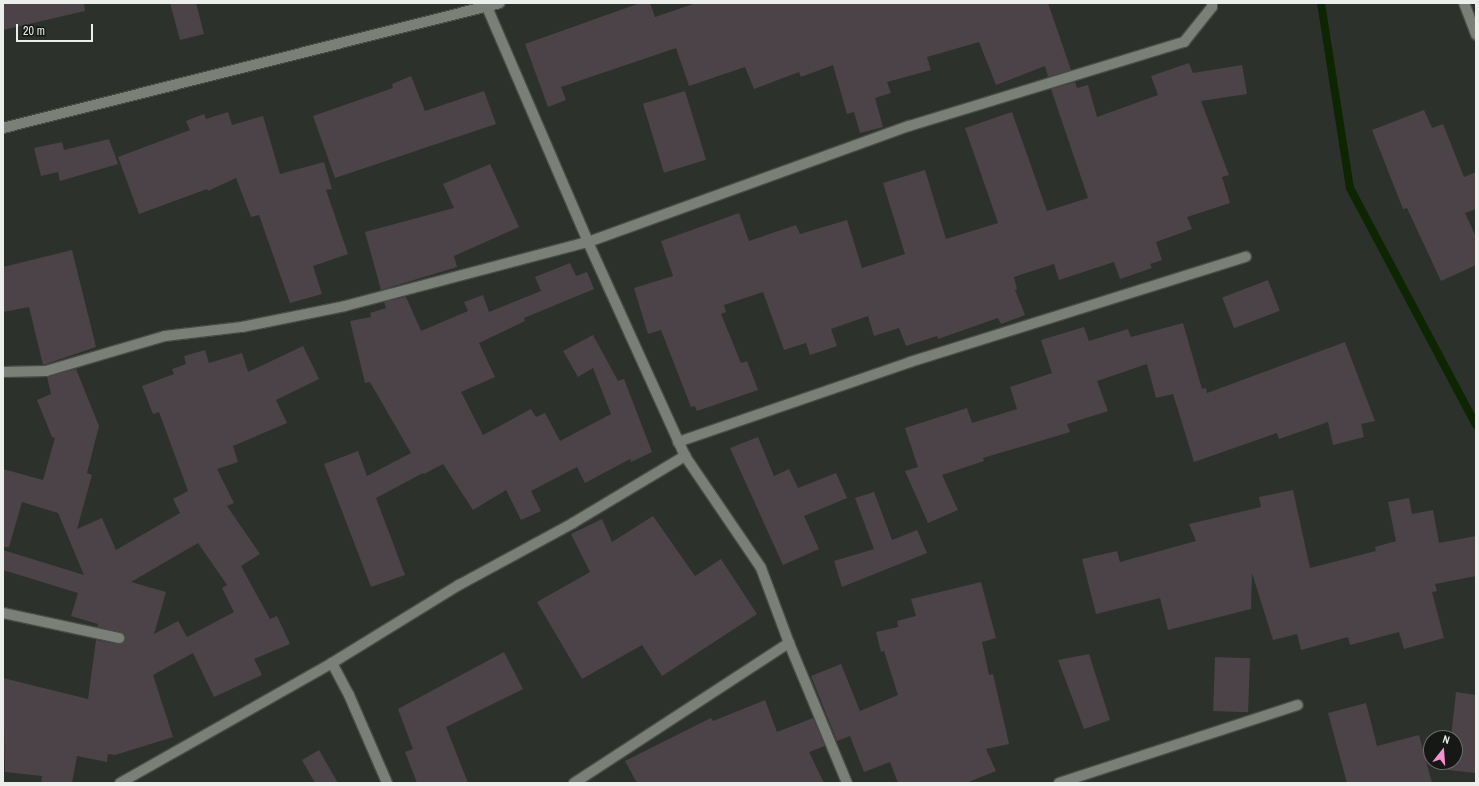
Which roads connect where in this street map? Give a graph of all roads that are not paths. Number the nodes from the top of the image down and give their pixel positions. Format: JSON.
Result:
{"nodes":[{"id":1,"x":500,"y":3,"type":"edge"},
{"id":2,"x":1212,"y":3,"type":"edge"},
{"id":3,"x":1464,"y":3,"type":"edge"},
{"id":4,"x":487,"y":7,"type":"junction"},
{"id":5,"x":1476,"y":35,"type":"edge"},
{"id":6,"x":3,"y":128,"type":"edge"},
{"id":7,"x":588,"y":242,"type":"junction"},
{"id":8,"x":1246,"y":257,"type":"dead end"},
{"id":9,"x":3,"y":372,"type":"edge"},
{"id":10,"x":678,"y":442,"type":"junction"},
{"id":11,"x":685,"y":456,"type":"junction"},
{"id":12,"x":3,"y":613,"type":"edge"},
{"id":13,"x":119,"y":638,"type":"dead end"},
{"id":14,"x":789,"y":643,"type":"junction"},
{"id":15,"x":332,"y":663,"type":"junction"},
{"id":16,"x":1298,"y":705,"type":"dead end"},
{"id":17,"x":120,"y":783,"type":"edge"},
{"id":18,"x":387,"y":783,"type":"edge"},
{"id":19,"x":574,"y":783,"type":"edge"},
{"id":20,"x":847,"y":783,"type":"edge"},
{"id":21,"x":1059,"y":783,"type":"edge"}],
"edges":[{"from":1,"to":4,"type":"street"},
{"from":2,"to":7,"type":"street"},
{"from":3,"to":5,"type":"street"},
{"from":4,"to":6,"type":"street"},
{"from":4,"to":7,"type":"street"},
{"from":7,"to":9,"type":"street"},
{"from":7,"to":10,"type":"street"},
{"from":8,"to":10,"type":"street"},
{"from":10,"to":11,"type":"street"},
{"from":11,"to":14,"type":"street"},
{"from":11,"to":15,"type":"street"},
{"from":12,"to":13,"type":"street"},
{"from":14,"to":19,"type":"street"},
{"from":14,"to":20,"type":"street"},
{"from":15,"to":17,"type":"street"},
{"from":15,"to":18,"type":"street"},
{"from":16,"to":21,"type":"street"}]}
